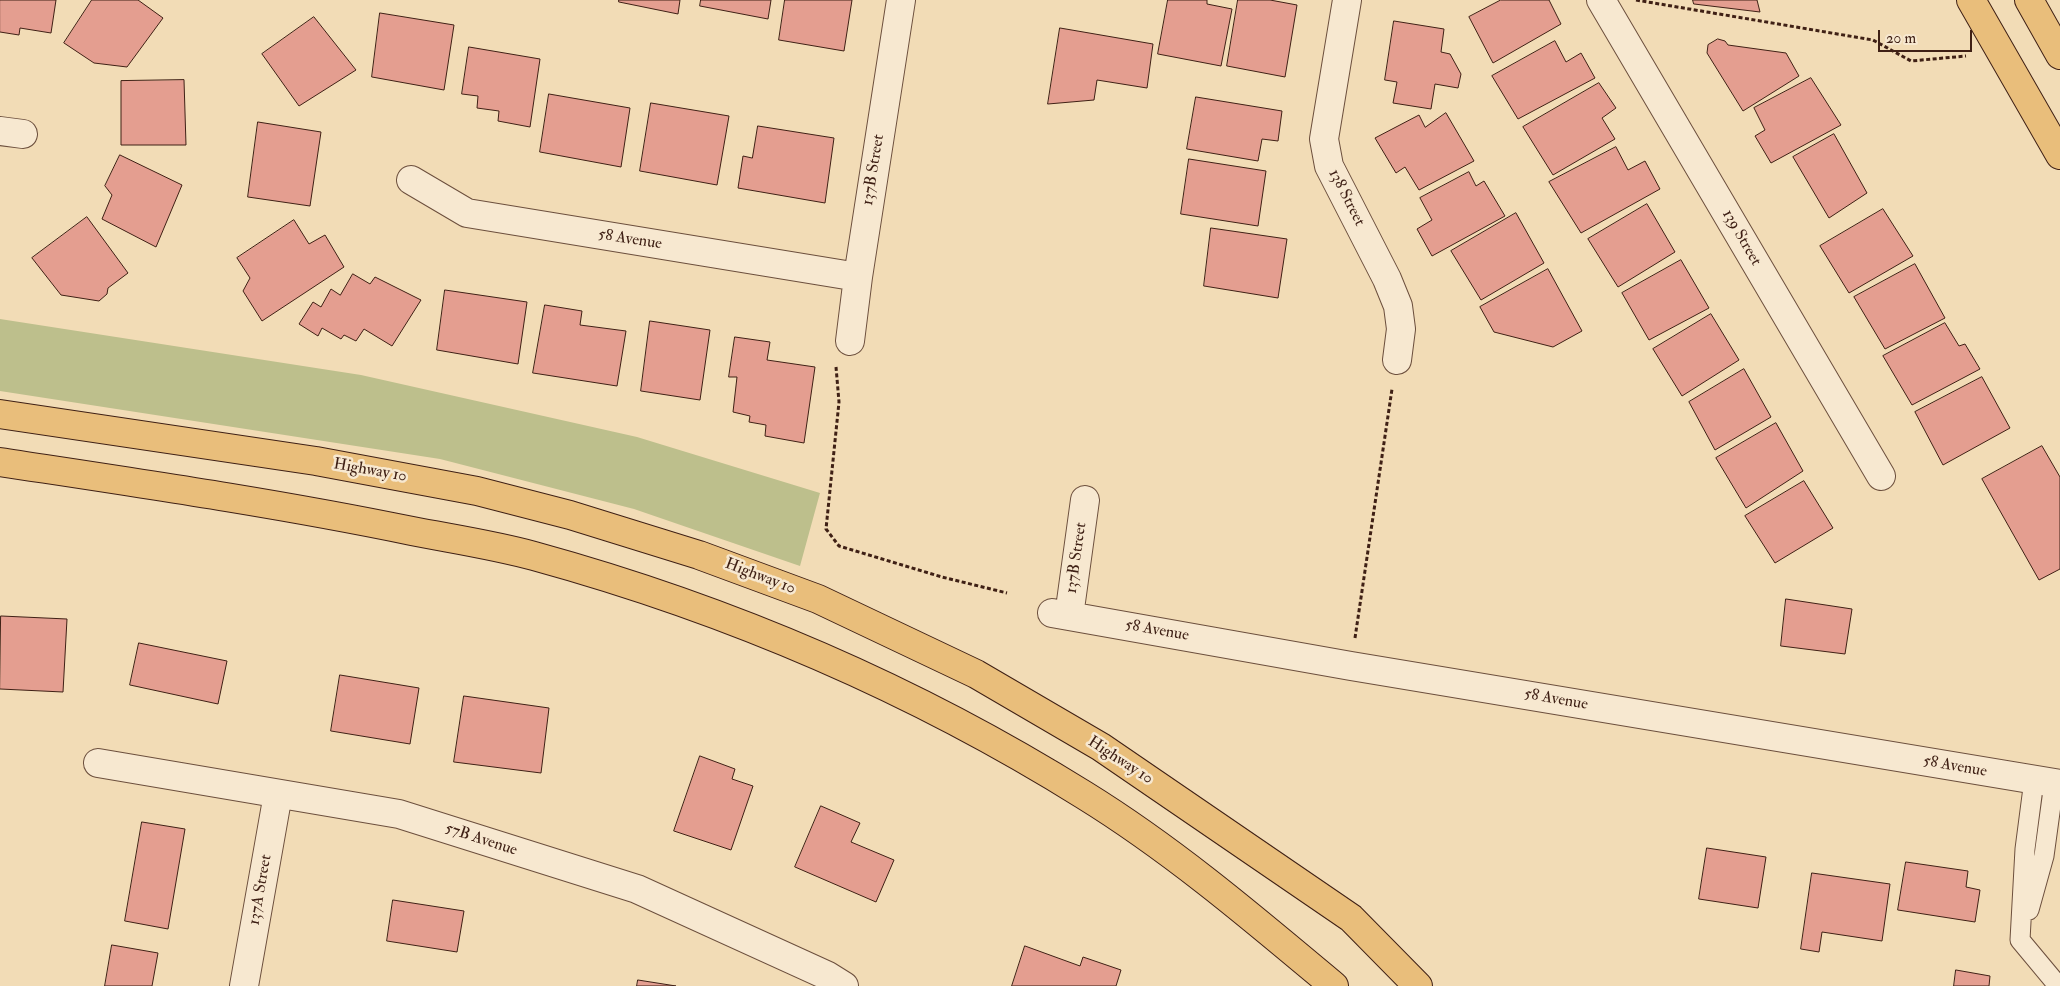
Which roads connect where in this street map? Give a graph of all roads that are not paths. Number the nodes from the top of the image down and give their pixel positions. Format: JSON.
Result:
{"nodes":[{"id":1,"x":901,"y":0,"type":"edge"},
{"id":2,"x":1347,"y":0,"type":"edge"},
{"id":3,"x":1601,"y":0,"type":"edge"},
{"id":4,"x":1971,"y":0,"type":"edge"},
{"id":5,"x":2029,"y":0,"type":"edge"},
{"id":6,"x":2060,"y":55,"type":"edge"},
{"id":7,"x":2060,"y":156,"type":"edge"},
{"id":8,"x":411,"y":180,"type":"dead end"},
{"id":9,"x":858,"y":277,"type":"junction"},
{"id":10,"x":843,"y":352,"type":"road end"},
{"id":11,"x":1397,"y":360,"type":"dead end"},
{"id":12,"x":0,"y":414,"type":"edge"},
{"id":13,"x":0,"y":462,"type":"edge"},
{"id":14,"x":1881,"y":476,"type":"dead end"},
{"id":15,"x":1085,"y":500,"type":"dead end"},
{"id":16,"x":1060,"y":615,"type":"joint"},
{"id":17,"x":98,"y":763,"type":"dead end"},
{"id":18,"x":2049,"y":783,"type":"edge"},
{"id":19,"x":278,"y":794,"type":"junction"},
{"id":20,"x":2060,"y":983,"type":"edge"},
{"id":21,"x":244,"y":986,"type":"edge"},
{"id":22,"x":844,"y":986,"type":"edge"},
{"id":23,"x":1334,"y":986,"type":"edge"},
{"id":24,"x":1418,"y":986,"type":"edge"}],
"edges":[{"from":1,"to":9,"type":"street","name":"137B Street"},
{"from":2,"to":11,"type":"street","name":"138 Street"},
{"from":3,"to":14,"type":"street","name":"139 Street"},
{"from":4,"to":7,"type":"main road"},
{"from":5,"to":6,"type":"main road"},
{"from":8,"to":9,"type":"street","name":"58 Avenue"},
{"from":9,"to":10,"type":"street","name":"137B Street"},
{"from":12,"to":24,"type":"main road","name":"Highway 10"},
{"from":13,"to":23,"type":"main road"},
{"from":15,"to":16,"type":"street","name":"137B Street"},
{"from":16,"to":18,"type":"street","name":"58 Avenue"},
{"from":17,"to":19,"type":"street","name":"57B Avenue"},
{"from":18,"to":20,"type":"lane"},
{"from":19,"to":21,"type":"street","name":"137A Street"},
{"from":19,"to":22,"type":"street","name":"57B Avenue"}]}
